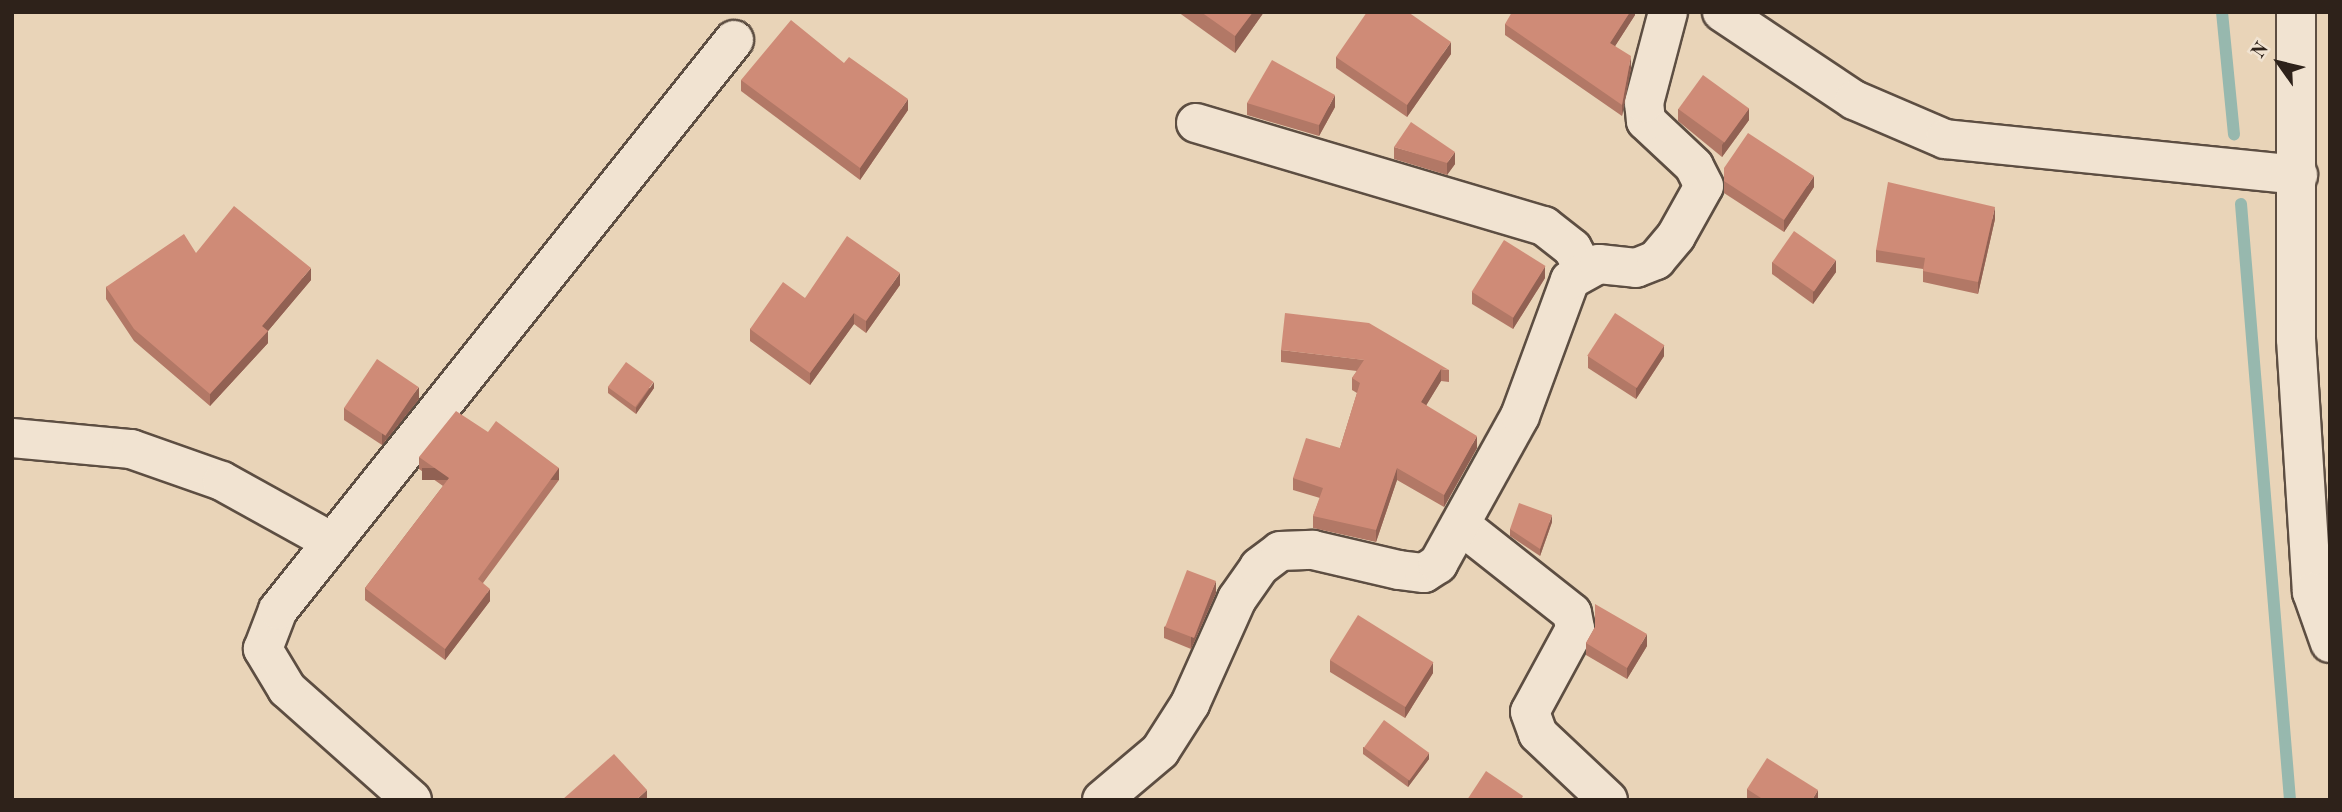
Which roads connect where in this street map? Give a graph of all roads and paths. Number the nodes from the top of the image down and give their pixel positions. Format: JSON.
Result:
{"nodes":[{"id":1,"x":1668,"y":12,"type":"edge"},
{"id":2,"x":1723,"y":12,"type":"edge"},
{"id":3,"x":2296,"y":12,"type":"edge"},
{"id":4,"x":734,"y":40,"type":"dead end"},
{"id":5,"x":1196,"y":123,"type":"dead end"},
{"id":6,"x":2298,"y":175,"type":"junction"},
{"id":7,"x":1584,"y":269,"type":"junction"},
{"id":8,"x":12,"y":438,"type":"edge"},
{"id":9,"x":2318,"y":451,"type":"edge"},
{"id":10,"x":1462,"y":526,"type":"junction"},
{"id":11,"x":332,"y":542,"type":"junction"},
{"id":12,"x":2330,"y":643,"type":"edge"},
{"id":13,"x":412,"y":800,"type":"edge"},
{"id":14,"x":1102,"y":800,"type":"edge"},
{"id":15,"x":1608,"y":800,"type":"edge"}],
"edges":[{"from":1,"to":7,"type":"street"},
{"from":2,"to":6,"type":"street"},
{"from":3,"to":6,"type":"street"},
{"from":4,"to":11,"type":"street"},
{"from":5,"to":7,"type":"street"},
{"from":6,"to":9,"type":"street"},
{"from":7,"to":10,"type":"street"},
{"from":8,"to":11,"type":"street"},
{"from":9,"to":12,"type":"street"},
{"from":10,"to":14,"type":"street"},
{"from":10,"to":15,"type":"street"},
{"from":11,"to":13,"type":"street"}]}
